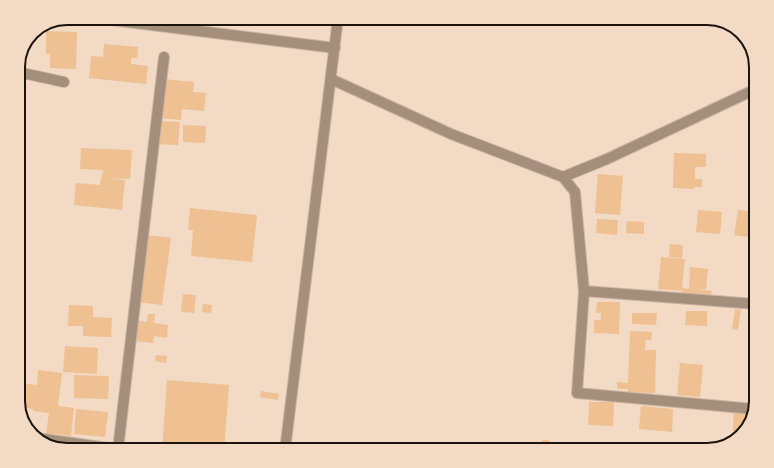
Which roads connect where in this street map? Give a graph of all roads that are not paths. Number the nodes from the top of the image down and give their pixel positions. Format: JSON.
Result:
{"nodes":[{"id":1,"x":151,"y":25,"type":"edge"},
{"id":2,"x":337,"y":25,"type":"edge"},
{"id":3,"x":335,"y":48,"type":"junction"},
{"id":4,"x":164,"y":57,"type":"dead end"},
{"id":5,"x":25,"y":74,"type":"edge"},
{"id":6,"x":331,"y":79,"type":"junction"},
{"id":7,"x":64,"y":82,"type":"dead end"},
{"id":8,"x":749,"y":92,"type":"edge"},
{"id":9,"x":564,"y":177,"type":"junction"},
{"id":10,"x":584,"y":291,"type":"junction"},
{"id":11,"x":749,"y":303,"type":"edge"},
{"id":12,"x":749,"y":409,"type":"edge"},
{"id":13,"x":51,"y":440,"type":"edge"},
{"id":14,"x":72,"y":443,"type":"edge"},
{"id":15,"x":122,"y":443,"type":"edge"},
{"id":16,"x":286,"y":443,"type":"edge"}],
"edges":[{"from":1,"to":3,"type":"street"},
{"from":2,"to":3,"type":"street"},
{"from":3,"to":6,"type":"street"},
{"from":4,"to":15,"type":"street"},
{"from":5,"to":7,"type":"street"},
{"from":6,"to":9,"type":"street"},
{"from":6,"to":16,"type":"street"},
{"from":8,"to":9,"type":"street"},
{"from":9,"to":10,"type":"street"},
{"from":10,"to":11,"type":"street"},
{"from":10,"to":12,"type":"street"},
{"from":13,"to":14,"type":"street"}]}
